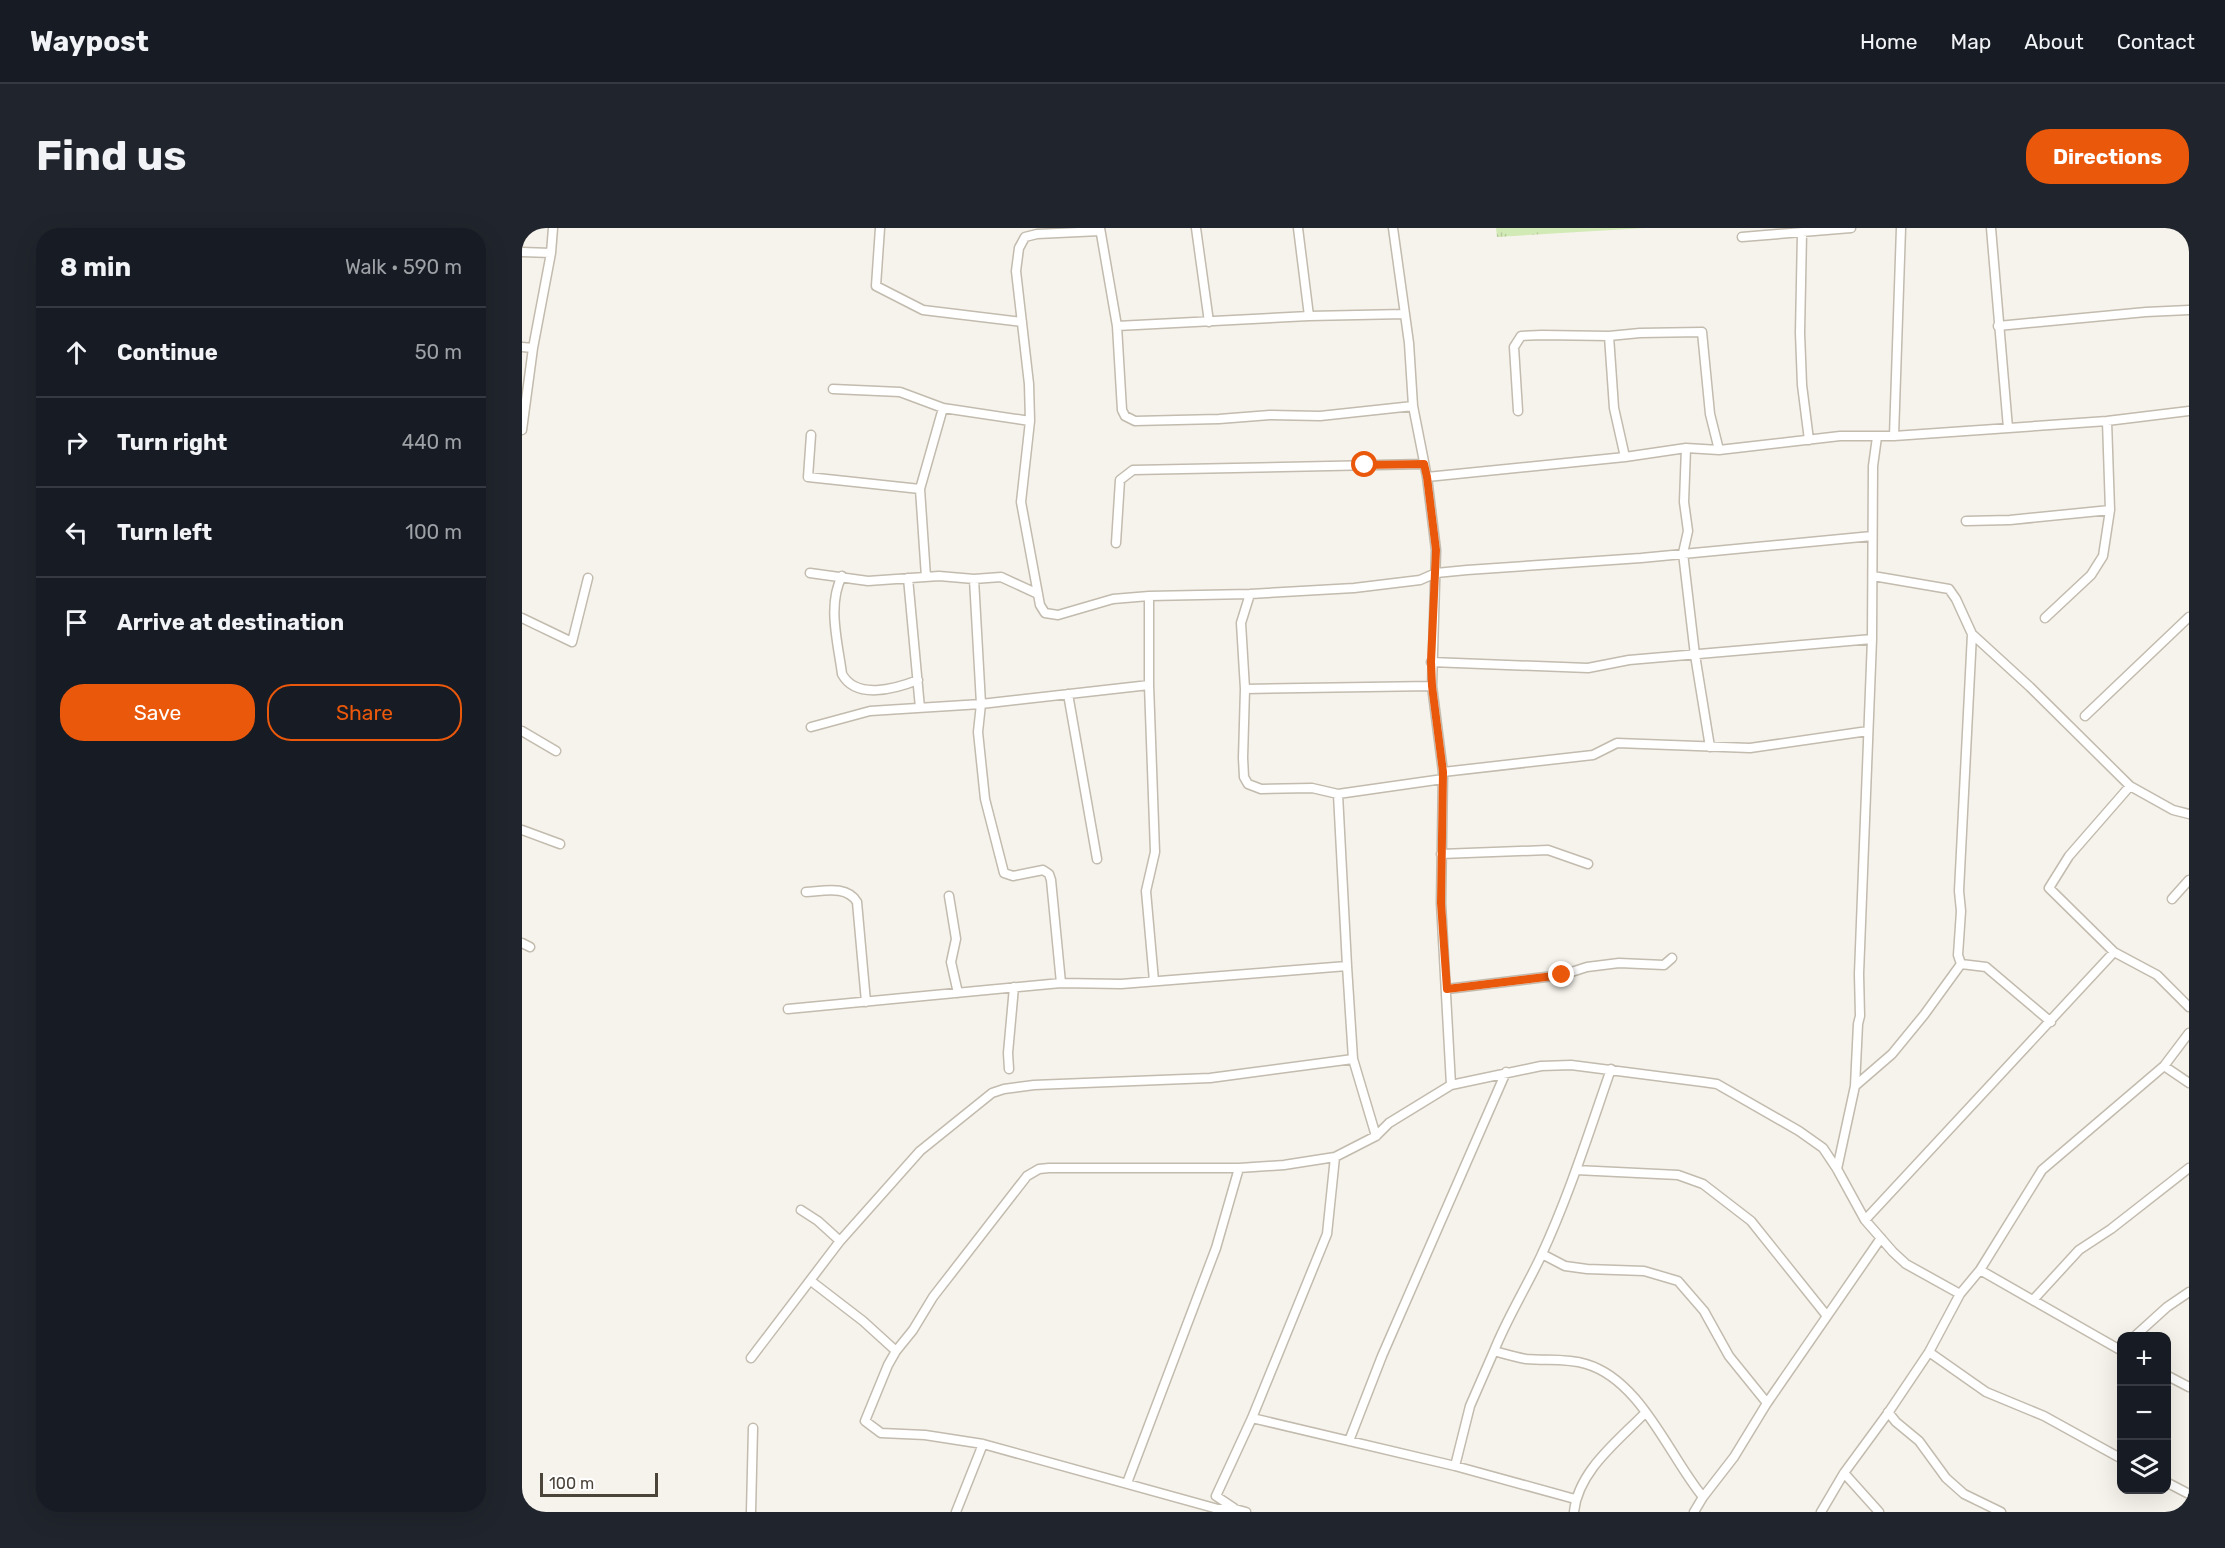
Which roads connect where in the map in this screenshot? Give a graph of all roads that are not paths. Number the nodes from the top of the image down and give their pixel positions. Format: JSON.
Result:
{"nodes":[{"id":1,"x":553,"y":228,"type":"edge"},
{"id":2,"x":880,"y":228,"type":"edge"},
{"id":3,"x":1196,"y":228,"type":"edge"},
{"id":4,"x":1298,"y":228,"type":"edge"},
{"id":5,"x":1394,"y":228,"type":"edge"},
{"id":6,"x":1851,"y":228,"type":"edge"},
{"id":7,"x":1901,"y":228,"type":"edge"},
{"id":8,"x":1991,"y":228,"type":"edge"},
{"id":9,"x":1100,"y":230,"type":"edge"},
{"id":10,"x":1035,"y":231,"type":"edge"},
{"id":11,"x":1802,"y":233,"type":"junction"},
{"id":12,"x":1742,"y":237,"type":"dead end"},
{"id":13,"x":522,"y":252,"type":"edge"},
{"id":14,"x":551,"y":253,"type":"junction"},
{"id":15,"x":2189,"y":310,"type":"edge"},
{"id":16,"x":1405,"y":314,"type":"junction"},
{"id":17,"x":1309,"y":316,"type":"junction"},
{"id":18,"x":1022,"y":321,"type":"junction"},
{"id":19,"x":1209,"y":322,"type":"junction"},
{"id":20,"x":1117,"y":326,"type":"junction"},
{"id":21,"x":1998,"y":326,"type":"junction"},
{"id":22,"x":1610,"y":336,"type":"junction"},
{"id":23,"x":522,"y":348,"type":"edge"},
{"id":24,"x":533,"y":348,"type":"junction"},
{"id":25,"x":833,"y":389,"type":"dead end"},
{"id":26,"x":1413,"y":406,"type":"junction"},
{"id":27,"x":943,"y":408,"type":"junction"},
{"id":28,"x":1518,"y":411,"type":"dead end"},
{"id":29,"x":2189,"y":411,"type":"edge"},
{"id":30,"x":1030,"y":421,"type":"junction"},
{"id":31,"x":2107,"y":421,"type":"junction"},
{"id":32,"x":2008,"y":428,"type":"junction"},
{"id":33,"x":522,"y":430,"type":"edge"},
{"id":34,"x":811,"y":435,"type":"dead end"},
{"id":35,"x":1894,"y":436,"type":"junction"},
{"id":36,"x":1877,"y":437,"type":"junction"},
{"id":37,"x":1809,"y":440,"type":"junction"},
{"id":38,"x":1686,"y":448,"type":"junction"},
{"id":39,"x":1719,"y":450,"type":"junction"},
{"id":40,"x":1625,"y":457,"type":"junction"},
{"id":41,"x":1424,"y":464,"type":"junction"},
{"id":42,"x":1427,"y":477,"type":"junction"},
{"id":43,"x":920,"y":489,"type":"junction"},
{"id":44,"x":2110,"y":510,"type":"junction"},
{"id":45,"x":1966,"y":521,"type":"dead end"},
{"id":46,"x":1872,"y":536,"type":"junction"},
{"id":47,"x":1116,"y":543,"type":"dead end"},
{"id":48,"x":1683,"y":553,"type":"junction"},
{"id":49,"x":810,"y":573,"type":"dead end"},
{"id":50,"x":1436,"y":573,"type":"junction"},
{"id":51,"x":842,"y":576,"type":"junction"},
{"id":52,"x":1873,"y":576,"type":"junction"},
{"id":53,"x":926,"y":577,"type":"junction"},
{"id":54,"x":588,"y":578,"type":"dead end"},
{"id":55,"x":908,"y":578,"type":"junction"},
{"id":56,"x":974,"y":579,"type":"junction"},
{"id":57,"x":1038,"y":594,"type":"junction"},
{"id":58,"x":1250,"y":594,"type":"junction"},
{"id":59,"x":1149,"y":596,"type":"junction"},
{"id":60,"x":2189,"y":617,"type":"edge"},
{"id":61,"x":522,"y":618,"type":"edge"},
{"id":62,"x":2045,"y":618,"type":"dead end"},
{"id":63,"x":1972,"y":634,"type":"junction"},
{"id":64,"x":1872,"y":639,"type":"junction"},
{"id":65,"x":1695,"y":655,"type":"junction"},
{"id":66,"x":1431,"y":662,"type":"junction"},
{"id":67,"x":918,"y":680,"type":"junction"},
{"id":68,"x":1149,"y":685,"type":"junction"},
{"id":69,"x":1432,"y":686,"type":"junction"},
{"id":70,"x":1245,"y":689,"type":"junction"},
{"id":71,"x":1068,"y":694,"type":"junction"},
{"id":72,"x":981,"y":704,"type":"junction"},
{"id":73,"x":921,"y":708,"type":"junction"},
{"id":74,"x":2085,"y":716,"type":"dead end"},
{"id":75,"x":811,"y":728,"type":"dead end"},
{"id":76,"x":1868,"y":731,"type":"junction"},
{"id":77,"x":522,"y":732,"type":"edge"},
{"id":78,"x":1710,"y":747,"type":"junction"},
{"id":79,"x":556,"y":751,"type":"dead end"},
{"id":80,"x":1443,"y":775,"type":"junction"},
{"id":81,"x":2130,"y":786,"type":"junction"},
{"id":82,"x":1338,"y":794,"type":"junction"},
{"id":83,"x":2189,"y":814,"type":"edge"},
{"id":84,"x":522,"y":830,"type":"edge"},
{"id":85,"x":560,"y":844,"type":"dead end"},
{"id":86,"x":1441,"y":854,"type":"junction"},
{"id":87,"x":1097,"y":860,"type":"dead end"},
{"id":88,"x":1588,"y":864,"type":"dead end"},
{"id":89,"x":2189,"y":880,"type":"edge"},
{"id":90,"x":806,"y":892,"type":"dead end"},
{"id":91,"x":949,"y":896,"type":"dead end"},
{"id":92,"x":2172,"y":898,"type":"dead end"},
{"id":93,"x":2114,"y":952,"type":"junction"},
{"id":94,"x":1672,"y":958,"type":"dead end"},
{"id":95,"x":1961,"y":964,"type":"junction"},
{"id":96,"x":1347,"y":966,"type":"junction"},
{"id":97,"x":1154,"y":981,"type":"junction"},
{"id":98,"x":1061,"y":983,"type":"junction"},
{"id":99,"x":1014,"y":987,"type":"junction"},
{"id":100,"x":1447,"y":989,"type":"junction"},
{"id":101,"x":958,"y":993,"type":"junction"},
{"id":102,"x":866,"y":1002,"type":"junction"},
{"id":103,"x":2189,"y":1007,"type":"edge"},
{"id":104,"x":788,"y":1009,"type":"dead end"},
{"id":105,"x":2051,"y":1022,"type":"junction"},
{"id":106,"x":2189,"y":1033,"type":"edge"},
{"id":107,"x":1353,"y":1059,"type":"junction"},
{"id":108,"x":2164,"y":1066,"type":"junction"},
{"id":109,"x":1009,"y":1069,"type":"dead end"},
{"id":110,"x":1611,"y":1070,"type":"junction"},
{"id":111,"x":1506,"y":1072,"type":"junction"},
{"id":112,"x":2189,"y":1083,"type":"edge"},
{"id":113,"x":1451,"y":1085,"type":"junction"},
{"id":114,"x":1855,"y":1086,"type":"junction"},
{"id":115,"x":1376,"y":1136,"type":"junction"},
{"id":116,"x":1335,"y":1157,"type":"junction"},
{"id":117,"x":1239,"y":1168,"type":"junction"},
{"id":118,"x":2189,"y":1168,"type":"edge"},
{"id":119,"x":1838,"y":1169,"type":"junction"},
{"id":120,"x":1576,"y":1170,"type":"junction"},
{"id":121,"x":801,"y":1210,"type":"dead end"},
{"id":122,"x":1865,"y":1220,"type":"junction"},
{"id":123,"x":1881,"y":1238,"type":"junction"},
{"id":124,"x":840,"y":1241,"type":"junction"},
{"id":125,"x":1542,"y":1254,"type":"junction"},
{"id":126,"x":1980,"y":1270,"type":"junction"},
{"id":127,"x":811,"y":1281,"type":"junction"},
{"id":128,"x":2189,"y":1292,"type":"edge"},
{"id":129,"x":1960,"y":1294,"type":"junction"},
{"id":130,"x":2034,"y":1299,"type":"junction"},
{"id":131,"x":1827,"y":1316,"type":"junction"},
{"id":132,"x":2140,"y":1332,"type":"edge"},
{"id":133,"x":2117,"y":1348,"type":"edge"},
{"id":134,"x":896,"y":1351,"type":"junction"},
{"id":135,"x":1494,"y":1351,"type":"junction"},
{"id":136,"x":1929,"y":1352,"type":"junction"},
{"id":137,"x":751,"y":1358,"type":"dead end"},
{"id":138,"x":2171,"y":1378,"type":"edge"},
{"id":139,"x":2189,"y":1387,"type":"edge"},
{"id":140,"x":1767,"y":1403,"type":"junction"},
{"id":141,"x":1888,"y":1412,"type":"junction"},
{"id":142,"x":1645,"y":1413,"type":"junction"},
{"id":143,"x":1252,"y":1418,"type":"junction"},
{"id":144,"x":753,"y":1428,"type":"dead end"},
{"id":145,"x":1349,"y":1441,"type":"junction"},
{"id":146,"x":983,"y":1444,"type":"junction"},
{"id":147,"x":2117,"y":1457,"type":"edge"},
{"id":148,"x":1455,"y":1466,"type":"junction"},
{"id":149,"x":1844,"y":1473,"type":"junction"},
{"id":150,"x":1127,"y":1483,"type":"junction"},
{"id":151,"x":2171,"y":1485,"type":"edge"},
{"id":152,"x":2189,"y":1494,"type":"edge"},
{"id":153,"x":1703,"y":1497,"type":"junction"},
{"id":154,"x":1575,"y":1499,"type":"junction"},
{"id":155,"x":1235,"y":1509,"type":"junction"},
{"id":156,"x":751,"y":1512,"type":"edge"},
{"id":157,"x":956,"y":1512,"type":"edge"},
{"id":158,"x":1246,"y":1512,"type":"edge"},
{"id":159,"x":1574,"y":1512,"type":"edge"},
{"id":160,"x":1694,"y":1512,"type":"edge"},
{"id":161,"x":1821,"y":1512,"type":"edge"},
{"id":162,"x":1879,"y":1512,"type":"edge"},
{"id":163,"x":2001,"y":1512,"type":"edge"}],
"edges":[{"from":1,"to":14,"type":"street"},
{"from":2,"to":18,"type":"street"},
{"from":3,"to":19,"type":"street"},
{"from":4,"to":17,"type":"street"},
{"from":5,"to":16,"type":"street"},
{"from":6,"to":11,"type":"street"},
{"from":7,"to":35,"type":"street"},
{"from":8,"to":21,"type":"street"},
{"from":9,"to":10,"type":"street"},
{"from":9,"to":20,"type":"street"},
{"from":10,"to":18,"type":"street"},
{"from":11,"to":12,"type":"street"},
{"from":11,"to":37,"type":"street"},
{"from":13,"to":14,"type":"street"},
{"from":14,"to":24,"type":"street"},
{"from":15,"to":21,"type":"street"},
{"from":16,"to":17,"type":"street"},
{"from":16,"to":26,"type":"street"},
{"from":17,"to":19,"type":"street"},
{"from":18,"to":30,"type":"street"},
{"from":19,"to":20,"type":"street"},
{"from":20,"to":26,"type":"street"},
{"from":21,"to":32,"type":"street"},
{"from":22,"to":28,"type":"street"},
{"from":22,"to":39,"type":"street"},
{"from":22,"to":40,"type":"street"},
{"from":23,"to":24,"type":"street"},
{"from":24,"to":33,"type":"street"},
{"from":25,"to":27,"type":"street"},
{"from":26,"to":41,"type":"street"},
{"from":27,"to":30,"type":"street"},
{"from":27,"to":43,"type":"street"},
{"from":29,"to":31,"type":"street"},
{"from":30,"to":57,"type":"street"},
{"from":31,"to":32,"type":"street"},
{"from":31,"to":44,"type":"street"},
{"from":32,"to":35,"type":"street"},
{"from":34,"to":43,"type":"street"},
{"from":35,"to":36,"type":"street"},
{"from":36,"to":37,"type":"street"},
{"from":36,"to":46,"type":"street"},
{"from":37,"to":39,"type":"street"},
{"from":38,"to":39,"type":"street"},
{"from":38,"to":40,"type":"street"},
{"from":38,"to":48,"type":"street"},
{"from":40,"to":42,"type":"street"},
{"from":41,"to":42,"type":"street"},
{"from":41,"to":47,"type":"street"},
{"from":42,"to":50,"type":"street"},
{"from":43,"to":53,"type":"street"},
{"from":44,"to":45,"type":"street"},
{"from":44,"to":62,"type":"street"},
{"from":46,"to":48,"type":"street"},
{"from":46,"to":52,"type":"street"},
{"from":48,"to":50,"type":"street"},
{"from":48,"to":65,"type":"street"},
{"from":49,"to":51,"type":"street"},
{"from":50,"to":58,"type":"street"},
{"from":50,"to":66,"type":"street"},
{"from":51,"to":55,"type":"street"},
{"from":51,"to":67,"type":"street"},
{"from":52,"to":63,"type":"street"},
{"from":52,"to":64,"type":"street"},
{"from":53,"to":55,"type":"street"},
{"from":53,"to":56,"type":"street"},
{"from":54,"to":61,"type":"street"},
{"from":55,"to":67,"type":"street"},
{"from":56,"to":57,"type":"street"},
{"from":56,"to":72,"type":"street"},
{"from":57,"to":59,"type":"street"},
{"from":58,"to":59,"type":"street"},
{"from":58,"to":70,"type":"street"},
{"from":59,"to":68,"type":"street"},
{"from":60,"to":74,"type":"street"},
{"from":63,"to":81,"type":"street"},
{"from":63,"to":95,"type":"street"},
{"from":64,"to":65,"type":"street"},
{"from":64,"to":76,"type":"street"},
{"from":65,"to":66,"type":"street"},
{"from":65,"to":78,"type":"street"},
{"from":66,"to":69,"type":"street"},
{"from":67,"to":73,"type":"street"},
{"from":68,"to":71,"type":"street"},
{"from":68,"to":97,"type":"street"},
{"from":69,"to":70,"type":"street"},
{"from":69,"to":80,"type":"street"},
{"from":70,"to":82,"type":"street"},
{"from":71,"to":72,"type":"street"},
{"from":71,"to":87,"type":"street"},
{"from":72,"to":73,"type":"street"},
{"from":72,"to":98,"type":"street"},
{"from":73,"to":75,"type":"street"},
{"from":76,"to":78,"type":"street"},
{"from":76,"to":114,"type":"street"},
{"from":77,"to":79,"type":"street"},
{"from":78,"to":80,"type":"street"},
{"from":80,"to":82,"type":"street"},
{"from":80,"to":86,"type":"street"},
{"from":81,"to":83,"type":"street"},
{"from":81,"to":93,"type":"street"},
{"from":82,"to":96,"type":"street"},
{"from":84,"to":85,"type":"street"},
{"from":86,"to":88,"type":"street"},
{"from":86,"to":100,"type":"street"},
{"from":89,"to":92,"type":"street"},
{"from":90,"to":102,"type":"street"},
{"from":91,"to":101,"type":"street"},
{"from":93,"to":103,"type":"street"},
{"from":93,"to":105,"type":"street"},
{"from":94,"to":100,"type":"street"},
{"from":95,"to":105,"type":"street"},
{"from":95,"to":114,"type":"street"},
{"from":96,"to":97,"type":"street"},
{"from":96,"to":107,"type":"street"},
{"from":97,"to":98,"type":"street"},
{"from":98,"to":99,"type":"street"},
{"from":99,"to":101,"type":"street"},
{"from":99,"to":109,"type":"street"},
{"from":100,"to":113,"type":"street"},
{"from":101,"to":102,"type":"street"},
{"from":102,"to":104,"type":"street"},
{"from":105,"to":122,"type":"street"},
{"from":106,"to":108,"type":"street"},
{"from":107,"to":115,"type":"street"},
{"from":107,"to":124,"type":"street"},
{"from":108,"to":112,"type":"street"},
{"from":108,"to":126,"type":"street"},
{"from":110,"to":111,"type":"street"},
{"from":110,"to":119,"type":"street"},
{"from":110,"to":120,"type":"street"},
{"from":111,"to":113,"type":"street"},
{"from":111,"to":145,"type":"street"},
{"from":113,"to":115,"type":"street"},
{"from":114,"to":119,"type":"street"},
{"from":115,"to":116,"type":"street"},
{"from":116,"to":117,"type":"street"},
{"from":116,"to":143,"type":"street"},
{"from":117,"to":134,"type":"street"},
{"from":117,"to":150,"type":"street"},
{"from":118,"to":130,"type":"street"},
{"from":119,"to":122,"type":"street"},
{"from":120,"to":125,"type":"street"},
{"from":120,"to":131,"type":"street"},
{"from":121,"to":124,"type":"street"},
{"from":122,"to":123,"type":"street"},
{"from":123,"to":129,"type":"street"},
{"from":123,"to":131,"type":"street"},
{"from":124,"to":127,"type":"street"},
{"from":125,"to":135,"type":"street"},
{"from":125,"to":140,"type":"street"},
{"from":126,"to":129,"type":"street"},
{"from":126,"to":130,"type":"street"},
{"from":127,"to":134,"type":"street"},
{"from":127,"to":137,"type":"street"},
{"from":128,"to":132,"type":"street"},
{"from":129,"to":136,"type":"street"},
{"from":130,"to":133,"type":"street"},
{"from":131,"to":140,"type":"street"},
{"from":134,"to":146,"type":"street"},
{"from":135,"to":142,"type":"street"},
{"from":135,"to":148,"type":"street"},
{"from":136,"to":141,"type":"street"},
{"from":136,"to":147,"type":"street"},
{"from":138,"to":139,"type":"street"},
{"from":140,"to":153,"type":"street"},
{"from":141,"to":149,"type":"street"},
{"from":141,"to":163,"type":"street"},
{"from":142,"to":153,"type":"street"},
{"from":142,"to":154,"type":"street"},
{"from":143,"to":145,"type":"street"},
{"from":143,"to":155,"type":"street"},
{"from":144,"to":156,"type":"street"},
{"from":145,"to":148,"type":"street"},
{"from":146,"to":150,"type":"street"},
{"from":146,"to":157,"type":"street"},
{"from":148,"to":154,"type":"street"},
{"from":149,"to":161,"type":"street"},
{"from":149,"to":162,"type":"street"},
{"from":150,"to":155,"type":"street"},
{"from":151,"to":152,"type":"street"},
{"from":153,"to":160,"type":"street"},
{"from":154,"to":159,"type":"street"},
{"from":155,"to":158,"type":"street"}]}
